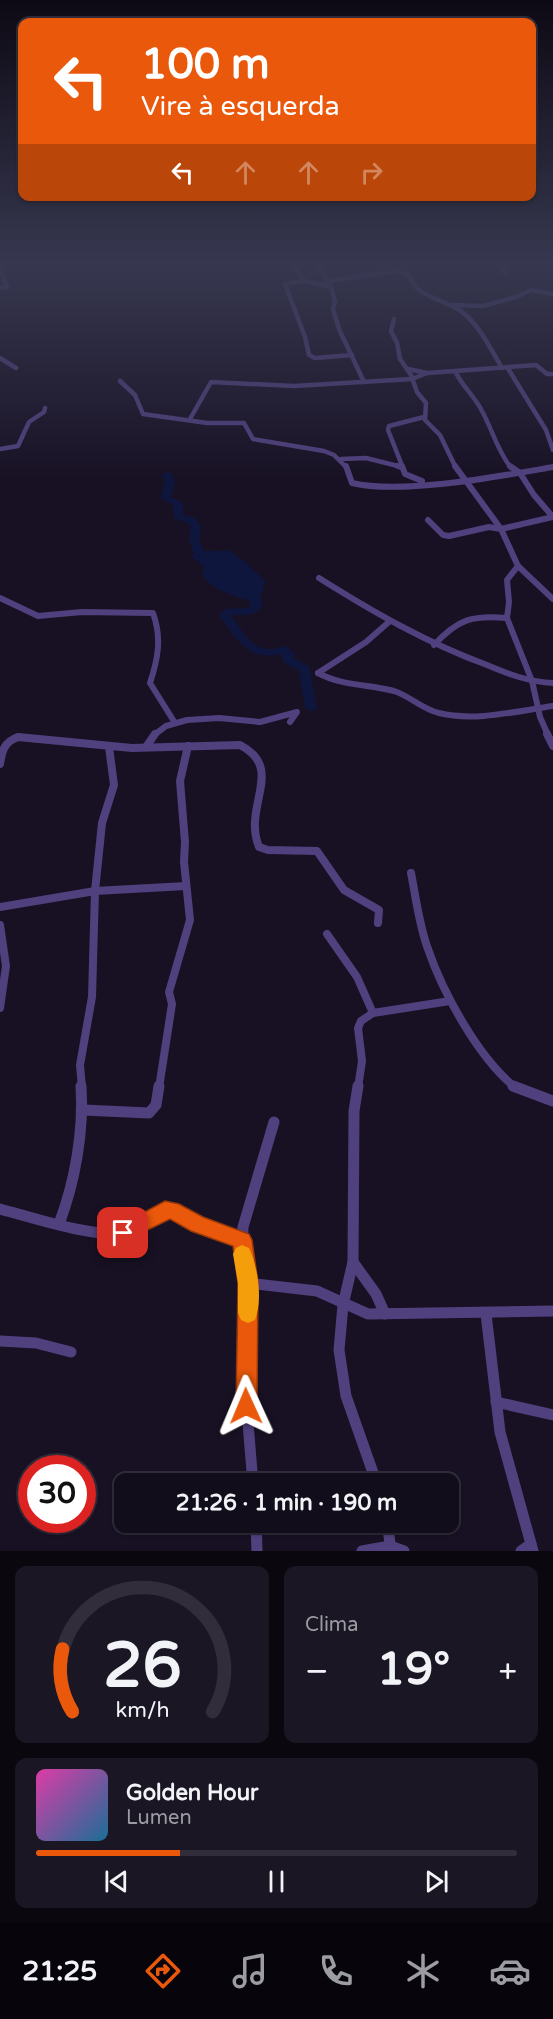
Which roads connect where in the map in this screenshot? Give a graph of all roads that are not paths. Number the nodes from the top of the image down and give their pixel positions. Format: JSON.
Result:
{"nodes":[{"id":1,"x":305,"y":336,"type":"edge"},
{"id":2,"x":343,"y":336,"type":"edge"},
{"id":3,"x":394,"y":336,"type":"edge"},
{"id":4,"x":482,"y":336,"type":"edge"},
{"id":5,"x":352,"y":355,"type":"junction"},
{"id":6,"x":0,"y":358,"type":"edge"},
{"id":7,"x":504,"y":367,"type":"junction"},
{"id":8,"x":16,"y":368,"type":"dead end"},
{"id":9,"x":408,"y":369,"type":"junction"},
{"id":10,"x":455,"y":371,"type":"junction"},
{"id":11,"x":427,"y":373,"type":"junction"},
{"id":12,"x":553,"y":374,"type":"edge"},
{"id":13,"x":412,"y":379,"type":"junction"},
{"id":14,"x":120,"y":381,"type":"dead end"},
{"id":15,"x":364,"y":382,"type":"junction"},
{"id":16,"x":45,"y":408,"type":"dead end"},
{"id":17,"x":424,"y":417,"type":"junction"},
{"id":18,"x":190,"y":419,"type":"junction"},
{"id":19,"x":0,"y":449,"type":"edge"},
{"id":20,"x":553,"y":450,"type":"edge"},
{"id":21,"x":341,"y":459,"type":"junction"},
{"id":22,"x":402,"y":467,"type":"junction"},
{"id":23,"x":553,"y":467,"type":"edge"},
{"id":24,"x":520,"y":473,"type":"junction"},
{"id":25,"x":465,"y":479,"type":"junction"},
{"id":26,"x":427,"y":482,"type":"junction"},
{"id":27,"x":553,"y":517,"type":"edge"},
{"id":28,"x":428,"y":520,"type":"dead end"},
{"id":29,"x":501,"y":529,"type":"junction"},
{"id":30,"x":518,"y":566,"type":"junction"},
{"id":31,"x":319,"y":578,"type":"dead end"},
{"id":32,"x":0,"y":598,"type":"edge"},
{"id":33,"x":553,"y":599,"type":"edge"},
{"id":34,"x":507,"y":618,"type":"junction"},
{"id":35,"x":390,"y":621,"type":"junction"},
{"id":36,"x":434,"y":645,"type":"junction"},
{"id":37,"x":532,"y":681,"type":"junction"},
{"id":38,"x":553,"y":682,"type":"edge"},
{"id":39,"x":553,"y":706,"type":"edge"},
{"id":40,"x":538,"y":708,"type":"junction"},
{"id":41,"x":290,"y":722,"type":"dead end"},
{"id":42,"x":175,"y":723,"type":"junction"},
{"id":43,"x":188,"y":746,"type":"junction"},
{"id":44,"x":553,"y":746,"type":"edge"},
{"id":45,"x":109,"y":747,"type":"junction"},
{"id":46,"x":146,"y":747,"type":"junction"},
{"id":47,"x":1,"y":748,"type":"edge"},
{"id":48,"x":0,"y":764,"type":"edge"},
{"id":49,"x":411,"y":873,"type":"dead end"},
{"id":50,"x":186,"y":886,"type":"junction"},
{"id":51,"x":95,"y":891,"type":"junction"},
{"id":52,"x":0,"y":907,"type":"edge"},
{"id":53,"x":378,"y":923,"type":"dead end"},
{"id":54,"x":0,"y":925,"type":"edge"},
{"id":55,"x":327,"y":934,"type":"dead end"},
{"id":56,"x":450,"y":1001,"type":"junction"},
{"id":57,"x":0,"y":1008,"type":"edge"},
{"id":58,"x":373,"y":1014,"type":"junction"},
{"id":59,"x":553,"y":1101,"type":"edge"},
{"id":60,"x":83,"y":1110,"type":"junction"},
{"id":61,"x":274,"y":1122,"type":"dead end"},
{"id":62,"x":0,"y":1209,"type":"edge"},
{"id":63,"x":59,"y":1224,"type":"junction"},
{"id":64,"x":242,"y":1240,"type":"junction"},
{"id":65,"x":353,"y":1262,"type":"junction"},
{"id":66,"x":248,"y":1283,"type":"junction"},
{"id":67,"x":343,"y":1305,"type":"junction"},
{"id":68,"x":553,"y":1311,"type":"edge"},
{"id":69,"x":385,"y":1314,"type":"junction"},
{"id":70,"x":486,"y":1314,"type":"junction"},
{"id":71,"x":0,"y":1341,"type":"edge"},
{"id":72,"x":71,"y":1352,"type":"dead end"},
{"id":73,"x":496,"y":1402,"type":"junction"},
{"id":74,"x":553,"y":1415,"type":"edge"},
{"id":75,"x":252,"y":1473,"type":"edge"},
{"id":76,"x":373,"y":1473,"type":"edge"},
{"id":77,"x":256,"y":1533,"type":"edge"},
{"id":78,"x":388,"y":1533,"type":"edge"},
{"id":79,"x":390,"y":1548,"type":"edge"},
{"id":80,"x":528,"y":1549,"type":"edge"},
{"id":81,"x":257,"y":1551,"type":"edge"},
{"id":82,"x":362,"y":1551,"type":"edge"},
{"id":83,"x":404,"y":1551,"type":"edge"}],
"edges":[{"from":1,"to":5,"type":"street"},
{"from":2,"to":5,"type":"street"},
{"from":3,"to":9,"type":"street"},
{"from":4,"to":7,"type":"street"},
{"from":5,"to":15,"type":"street"},
{"from":6,"to":8,"type":"street"},
{"from":7,"to":10,"type":"street"},
{"from":7,"to":12,"type":"street"},
{"from":7,"to":20,"type":"street"},
{"from":9,"to":11,"type":"street"},
{"from":9,"to":13,"type":"street"},
{"from":10,"to":11,"type":"street"},
{"from":10,"to":24,"type":"street"},
{"from":11,"to":13,"type":"street"},
{"from":13,"to":15,"type":"street"},
{"from":13,"to":17,"type":"street"},
{"from":14,"to":18,"type":"street"},
{"from":15,"to":18,"type":"street"},
{"from":16,"to":19,"type":"street"},
{"from":17,"to":22,"type":"street"},
{"from":17,"to":25,"type":"street"},
{"from":18,"to":21,"type":"street"},
{"from":21,"to":22,"type":"street"},
{"from":21,"to":26,"type":"street"},
{"from":22,"to":26,"type":"street"},
{"from":23,"to":24,"type":"street"},
{"from":24,"to":25,"type":"street"},
{"from":24,"to":27,"type":"street"},
{"from":25,"to":26,"type":"street"},
{"from":25,"to":29,"type":"street"},
{"from":27,"to":29,"type":"street"},
{"from":28,"to":29,"type":"street"},
{"from":29,"to":30,"type":"street"},
{"from":30,"to":33,"type":"street"},
{"from":30,"to":34,"type":"street"},
{"from":31,"to":35,"type":"street"},
{"from":32,"to":42,"type":"street"},
{"from":34,"to":36,"type":"street"},
{"from":34,"to":37,"type":"street"},
{"from":35,"to":36,"type":"street"},
{"from":35,"to":40,"type":"street"},
{"from":36,"to":37,"type":"street"},
{"from":37,"to":38,"type":"street"},
{"from":37,"to":40,"type":"street"},
{"from":39,"to":40,"type":"street"},
{"from":40,"to":44,"type":"street"},
{"from":41,"to":42,"type":"street"},
{"from":42,"to":46,"type":"street"},
{"from":43,"to":46,"type":"street"},
{"from":43,"to":50,"type":"street"},
{"from":43,"to":53,"type":"street"},
{"from":45,"to":46,"type":"street"},
{"from":45,"to":47,"type":"street"},
{"from":45,"to":51,"type":"street"},
{"from":47,"to":48,"type":"street"},
{"from":49,"to":56,"type":"street"},
{"from":50,"to":51,"type":"street"},
{"from":50,"to":60,"type":"street"},
{"from":51,"to":52,"type":"street"},
{"from":51,"to":60,"type":"street"},
{"from":54,"to":57,"type":"street"},
{"from":55,"to":58,"type":"street"},
{"from":56,"to":58,"type":"street"},
{"from":56,"to":59,"type":"street"},
{"from":58,"to":65,"type":"street"},
{"from":60,"to":63,"type":"street"},
{"from":61,"to":64,"type":"street"},
{"from":62,"to":63,"type":"street"},
{"from":63,"to":64,"type":"street"},
{"from":64,"to":66,"type":"street"},
{"from":65,"to":67,"type":"street"},
{"from":65,"to":69,"type":"street"},
{"from":66,"to":67,"type":"street"},
{"from":66,"to":75,"type":"street"},
{"from":67,"to":69,"type":"street"},
{"from":67,"to":76,"type":"street"},
{"from":68,"to":70,"type":"street"},
{"from":69,"to":70,"type":"street"},
{"from":70,"to":73,"type":"street"},
{"from":71,"to":72,"type":"street"},
{"from":73,"to":74,"type":"street"},
{"from":73,"to":80,"type":"street"},
{"from":77,"to":81,"type":"street"},
{"from":78,"to":79,"type":"street"},
{"from":79,"to":82,"type":"street"},
{"from":79,"to":83,"type":"street"}]}
